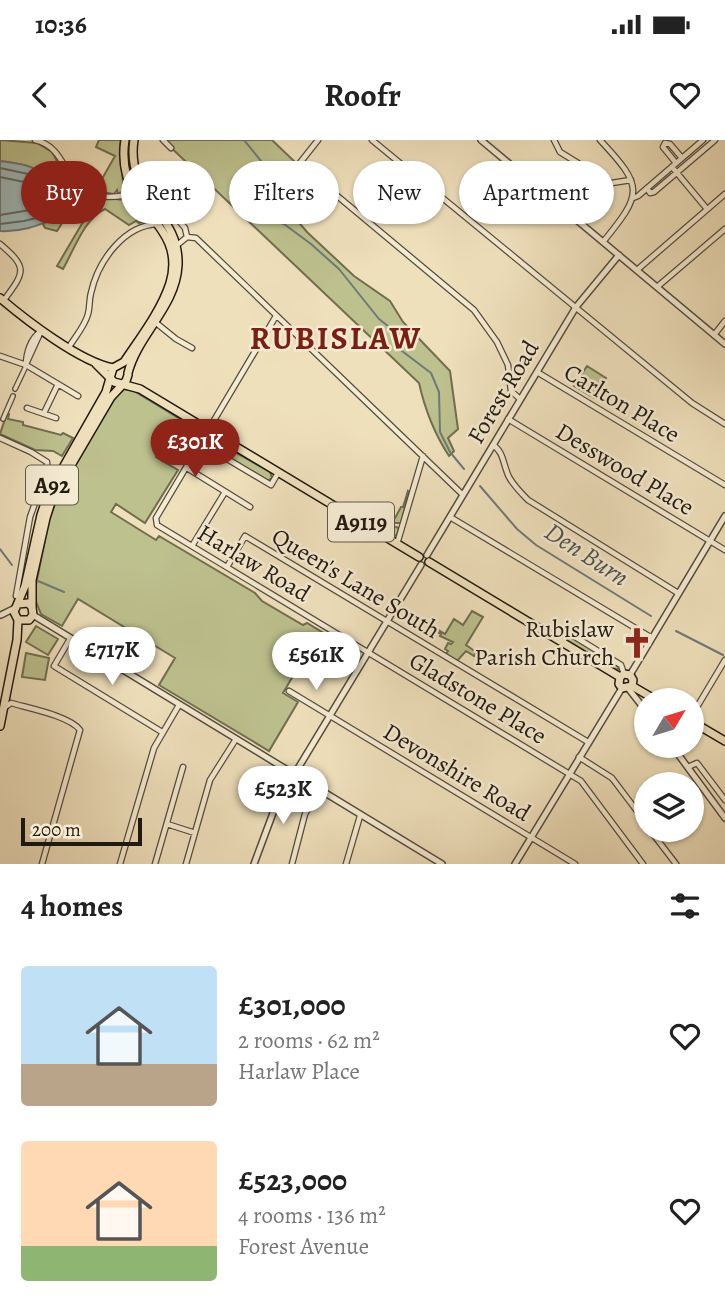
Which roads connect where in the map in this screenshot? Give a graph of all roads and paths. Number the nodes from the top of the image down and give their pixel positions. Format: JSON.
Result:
{"nodes":[{"id":1,"x":35,"y":140,"type":"edge"},
{"id":2,"x":130,"y":140,"type":"edge"},
{"id":3,"x":163,"y":140,"type":"edge"},
{"id":4,"x":318,"y":140,"type":"edge"},
{"id":5,"x":372,"y":140,"type":"edge"},
{"id":6,"x":481,"y":140,"type":"edge"},
{"id":7,"x":554,"y":140,"type":"edge"},
{"id":8,"x":600,"y":140,"type":"edge"},
{"id":9,"x":703,"y":140,"type":"edge"},
{"id":10,"x":715,"y":140,"type":"edge"},
{"id":11,"x":171,"y":148,"type":"dead end"},
{"id":12,"x":682,"y":158,"type":"junction"},
{"id":13,"x":125,"y":161,"type":"edge"},
{"id":14,"x":129,"y":161,"type":"edge"},
{"id":15,"x":674,"y":165,"type":"junction"},
{"id":16,"x":677,"y":173,"type":"junction"},
{"id":17,"x":631,"y":180,"type":"junction"},
{"id":18,"x":647,"y":188,"type":"junction"},
{"id":19,"x":725,"y":194,"type":"edge"},
{"id":20,"x":121,"y":196,"type":"edge"},
{"id":21,"x":633,"y":198,"type":"junction"},
{"id":22,"x":707,"y":209,"type":"junction"},
{"id":23,"x":167,"y":224,"type":"edge"},
{"id":24,"x":182,"y":224,"type":"edge"},
{"id":25,"x":159,"y":225,"type":"joint"},
{"id":26,"x":725,"y":229,"type":"edge"},
{"id":27,"x":187,"y":237,"type":"junction"},
{"id":28,"x":603,"y":242,"type":"junction"},
{"id":29,"x":0,"y":244,"type":"edge"},
{"id":30,"x":176,"y":246,"type":"junction"},
{"id":31,"x":619,"y":255,"type":"junction"},
{"id":32,"x":637,"y":270,"type":"junction"},
{"id":33,"x":657,"y":287,"type":"junction"},
{"id":34,"x":2,"y":299,"type":"edge"},
{"id":35,"x":576,"y":307,"type":"junction"},
{"id":36,"x":276,"y":316,"type":"junction"},
{"id":37,"x":725,"y":321,"type":"edge"},
{"id":38,"x":155,"y":322,"type":"junction"},
{"id":39,"x":41,"y":331,"type":"junction"},
{"id":40,"x":714,"y":335,"type":"junction"},
{"id":41,"x":725,"y":344,"type":"edge"},
{"id":42,"x":69,"y":347,"type":"junction"},
{"id":43,"x":192,"y":348,"type":"dead end"},
{"id":44,"x":0,"y":356,"type":"edge"},
{"id":45,"x":96,"y":363,"type":"junction"},
{"id":46,"x":26,"y":365,"type":"junction"},
{"id":47,"x":116,"y":367,"type":"junction"},
{"id":48,"x":537,"y":372,"type":"junction"},
{"id":49,"x":128,"y":374,"type":"junction"},
{"id":50,"x":111,"y":378,"type":"junction"},
{"id":51,"x":58,"y":384,"type":"junction"},
{"id":52,"x":121,"y":384,"type":"junction"},
{"id":53,"x":15,"y":389,"type":"dead end"},
{"id":54,"x":140,"y":389,"type":"junction"},
{"id":55,"x":13,"y":396,"type":"dead end"},
{"id":56,"x":78,"y":396,"type":"dead end"},
{"id":57,"x":520,"y":399,"type":"junction"},
{"id":58,"x":27,"y":408,"type":"dead end"},
{"id":59,"x":44,"y":413,"type":"junction"},
{"id":60,"x":56,"y":418,"type":"dead end"},
{"id":61,"x":3,"y":419,"type":"dead end"},
{"id":62,"x":508,"y":419,"type":"junction"},
{"id":63,"x":725,"y":424,"type":"edge"},
{"id":64,"x":209,"y":430,"type":"junction"},
{"id":65,"x":0,"y":438,"type":"edge"},
{"id":66,"x":202,"y":444,"type":"junction"},
{"id":67,"x":493,"y":444,"type":"junction"},
{"id":68,"x":423,"y":456,"type":"junction"},
{"id":69,"x":53,"y":460,"type":"dead end"},
{"id":70,"x":47,"y":462,"type":"junction"},
{"id":71,"x":187,"y":468,"type":"junction"},
{"id":72,"x":278,"y":472,"type":"junction"},
{"id":73,"x":725,"y":485,"type":"edge"},
{"id":74,"x":225,"y":492,"type":"junction"},
{"id":75,"x":462,"y":494,"type":"junction"},
{"id":76,"x":250,"y":507,"type":"dead end"},
{"id":77,"x":449,"y":516,"type":"junction"},
{"id":78,"x":725,"y":516,"type":"edge"},
{"id":79,"x":710,"y":541,"type":"junction"},
{"id":80,"x":397,"y":544,"type":"junction"},
{"id":81,"x":192,"y":546,"type":"junction"},
{"id":82,"x":725,"y":550,"type":"edge"},
{"id":83,"x":424,"y":560,"type":"junction"},
{"id":84,"x":227,"y":567,"type":"junction"},
{"id":85,"x":24,"y":570,"type":"junction"},
{"id":86,"x":678,"y":593,"type":"junction"},
{"id":87,"x":22,"y":611,"type":"junction"},
{"id":88,"x":0,"y":615,"type":"edge"},
{"id":89,"x":386,"y":621,"type":"junction"},
{"id":90,"x":652,"y":638,"type":"junction"},
{"id":91,"x":71,"y":639,"type":"junction"},
{"id":92,"x":368,"y":653,"type":"junction"},
{"id":93,"x":725,"y":660,"type":"edge"},
{"id":94,"x":625,"y":675,"type":"junction"},
{"id":95,"x":627,"y":687,"type":"junction"},
{"id":96,"x":634,"y":689,"type":"edge"},
{"id":97,"x":289,"y":691,"type":"dead end"},
{"id":98,"x":634,"y":695,"type":"edge"},
{"id":99,"x":704,"y":696,"type":"edge"},
{"id":100,"x":179,"y":705,"type":"junction"},
{"id":101,"x":3,"y":709,"type":"junction"},
{"id":102,"x":330,"y":716,"type":"junction"},
{"id":103,"x":0,"y":726,"type":"edge"},
{"id":104,"x":704,"y":727,"type":"edge"},
{"id":105,"x":162,"y":732,"type":"junction"},
{"id":106,"x":236,"y":739,"type":"junction"},
{"id":107,"x":725,"y":741,"type":"edge"},
{"id":108,"x":589,"y":742,"type":"junction"},
{"id":109,"x":579,"y":757,"type":"junction"},
{"id":110,"x":681,"y":758,"type":"edge"},
{"id":111,"x":183,"y":767,"type":"dead end"},
{"id":112,"x":688,"y":767,"type":"junction"},
{"id":113,"x":297,"y":770,"type":"junction"},
{"id":114,"x":289,"y":771,"type":"junction"},
{"id":115,"x":569,"y":774,"type":"junction"},
{"id":116,"x":299,"y":777,"type":"junction"},
{"id":117,"x":291,"y":779,"type":"junction"},
{"id":118,"x":319,"y":790,"type":"junction"},
{"id":119,"x":725,"y":800,"type":"edge"},
{"id":120,"x":634,"y":807,"type":"edge"},
{"id":121,"x":360,"y":816,"type":"junction"},
{"id":122,"x":725,"y":818,"type":"edge"},
{"id":123,"x":167,"y":824,"type":"junction"},
{"id":124,"x":195,"y":833,"type":"junction"},
{"id":125,"x":531,"y":837,"type":"junction"},
{"id":126,"x":659,"y":842,"type":"edge"},
{"id":127,"x":42,"y":864,"type":"edge"},
{"id":128,"x":120,"y":864,"type":"edge"},
{"id":129,"x":155,"y":864,"type":"edge"},
{"id":130,"x":186,"y":864,"type":"edge"},
{"id":131,"x":254,"y":864,"type":"edge"},
{"id":132,"x":292,"y":864,"type":"edge"},
{"id":133,"x":346,"y":864,"type":"edge"},
{"id":134,"x":442,"y":864,"type":"edge"},
{"id":135,"x":515,"y":864,"type":"edge"},
{"id":136,"x":575,"y":864,"type":"edge"},
{"id":137,"x":643,"y":864,"type":"edge"},
{"id":138,"x":676,"y":864,"type":"edge"}],
"edges":[{"from":1,"to":20,"type":"street"},
{"from":2,"to":13,"type":"main road","number":"A92"},
{"from":2,"to":14,"type":"main road"},
{"from":3,"to":11,"type":"street"},
{"from":4,"to":57,"type":"street"},
{"from":5,"to":35,"type":"street"},
{"from":6,"to":28,"type":"street"},
{"from":7,"to":17,"type":"street"},
{"from":8,"to":17,"type":"street"},
{"from":9,"to":12,"type":"street"},
{"from":10,"to":16,"type":"street"},
{"from":12,"to":15,"type":"street"},
{"from":12,"to":15,"type":"street"},
{"from":15,"to":16,"type":"street"},
{"from":15,"to":18,"type":"street"},
{"from":16,"to":18,"type":"street"},
{"from":16,"to":22,"type":"street"},
{"from":17,"to":21,"type":"street"},
{"from":18,"to":21,"type":"street"},
{"from":19,"to":22,"type":"street"},
{"from":21,"to":28,"type":"street"},
{"from":22,"to":32,"type":"street"},
{"from":23,"to":30,"type":"main road","number":"A92"},
{"from":24,"to":27,"type":"street"},
{"from":25,"to":42,"type":"street"},
{"from":25,"to":47,"type":"main road","number":"A92"},
{"from":26,"to":33,"type":"street"},
{"from":27,"to":30,"type":"street"},
{"from":27,"to":36,"type":"street"},
{"from":28,"to":31,"type":"street"},
{"from":29,"to":34,"type":"street"},
{"from":30,"to":38,"type":"main road","number":"A92"},
{"from":31,"to":32,"type":"street"},
{"from":31,"to":35,"type":"street","name":"Forest Road"},
{"from":32,"to":33,"type":"street"},
{"from":33,"to":40,"type":"street"},
{"from":34,"to":39,"type":"main road"},
{"from":35,"to":48,"type":"street","name":"Forest Road"},
{"from":35,"to":63,"type":"street"},
{"from":36,"to":64,"type":"street"},
{"from":36,"to":68,"type":"street"},
{"from":37,"to":40,"type":"street"},
{"from":38,"to":43,"type":"street"},
{"from":38,"to":49,"type":"main road","number":"A92"},
{"from":39,"to":42,"type":"main road"},
{"from":39,"to":46,"type":"street"},
{"from":40,"to":41,"type":"street"},
{"from":42,"to":45,"type":"main road"},
{"from":44,"to":46,"type":"street"},
{"from":45,"to":47,"type":"main road"},
{"from":45,"to":50,"type":"main road"},
{"from":46,"to":51,"type":"street"},
{"from":46,"to":53,"type":"street"},
{"from":47,"to":49,"type":"main road"},
{"from":47,"to":50,"type":"main road","number":"A92"},
{"from":48,"to":57,"type":"street","name":"Forest Road"},
{"from":48,"to":73,"type":"street","name":"Carlton Place"},
{"from":49,"to":52,"type":"main road","number":"A92"},
{"from":49,"to":54,"type":"main road","number":"A9119"},
{"from":50,"to":52,"type":"main road"},
{"from":50,"to":85,"type":"main road","number":"A92"},
{"from":51,"to":56,"type":"street"},
{"from":51,"to":59,"type":"street"},
{"from":52,"to":54,"type":"main road","number":"A9119"},
{"from":52,"to":87,"type":"main road","number":"A92"},
{"from":54,"to":64,"type":"main road","number":"A9119"},
{"from":55,"to":61,"type":"street"},
{"from":57,"to":62,"type":"street","name":"Forest Road"},
{"from":58,"to":59,"type":"street"},
{"from":59,"to":60,"type":"street"},
{"from":62,"to":67,"type":"street","name":"Forest Road"},
{"from":62,"to":79,"type":"street","name":"Desswood Place"},
{"from":64,"to":66,"type":"street"},
{"from":64,"to":72,"type":"main road","number":"A9119"},
{"from":65,"to":70,"type":"street"},
{"from":66,"to":71,"type":"street"},
{"from":66,"to":72,"type":"street"},
{"from":67,"to":75,"type":"street","name":"Forest Road"},
{"from":67,"to":86,"type":"street"},
{"from":68,"to":75,"type":"street"},
{"from":68,"to":80,"type":"street"},
{"from":69,"to":70,"type":"street"},
{"from":70,"to":85,"type":"street"},
{"from":71,"to":74,"type":"street"},
{"from":71,"to":81,"type":"street","name":"Harlaw Road"},
{"from":72,"to":80,"type":"main road","number":"A9119"},
{"from":74,"to":76,"type":"street"},
{"from":74,"to":81,"type":"street"},
{"from":75,"to":77,"type":"street","name":"Forest Road"},
{"from":77,"to":83,"type":"street","name":"Forest Road"},
{"from":77,"to":90,"type":"street"},
{"from":78,"to":79,"type":"street"},
{"from":79,"to":82,"type":"street","name":"Desswood Place"},
{"from":79,"to":86,"type":"street"},
{"from":80,"to":83,"type":"main road","number":"A9119"},
{"from":81,"to":84,"type":"street","name":"Harlaw Road"},
{"from":83,"to":89,"type":"street","name":"Forest Road"},
{"from":83,"to":94,"type":"main road","number":"A9119"},
{"from":84,"to":89,"type":"street","name":"Queen's Lane South"},
{"from":84,"to":92,"type":"street","name":"Harlaw Road"},
{"from":85,"to":87,"type":"main road","number":"A92"},
{"from":86,"to":90,"type":"street"},
{"from":87,"to":88,"type":"street"},
{"from":87,"to":91,"type":"street"},
{"from":87,"to":101,"type":"main road","number":"A92"},
{"from":89,"to":92,"type":"street","name":"Forest Road"},
{"from":89,"to":108,"type":"street","name":"Queen's Lane South"},
{"from":90,"to":94,"type":"street"},
{"from":91,"to":100,"type":"street"},
{"from":91,"to":105,"type":"street"},
{"from":92,"to":102,"type":"street","name":"Forest Road"},
{"from":92,"to":115,"type":"street","name":"Gladstone Place"},
{"from":93,"to":99,"type":"street"},
{"from":94,"to":95,"type":"main road"},
{"from":94,"to":95,"type":"main road"},
{"from":95,"to":96,"type":"main road"},
{"from":95,"to":98,"type":"street"},
{"from":95,"to":108,"type":"street"},
{"from":97,"to":102,"type":"street","name":"Devonshire Road"},
{"from":100,"to":105,"type":"street"},
{"from":100,"to":106,"type":"street"},
{"from":101,"to":103,"type":"main road","number":"A92"},
{"from":101,"to":127,"type":"street"},
{"from":102,"to":113,"type":"street","name":"Forest Road"},
{"from":102,"to":125,"type":"street","name":"Devonshire Road"},
{"from":104,"to":107,"type":"main road"},
{"from":105,"to":128,"type":"street"},
{"from":106,"to":114,"type":"street"},
{"from":106,"to":124,"type":"street"},
{"from":108,"to":109,"type":"street"},
{"from":109,"to":115,"type":"street"},
{"from":109,"to":120,"type":"street"},
{"from":110,"to":112,"type":"street"},
{"from":111,"to":123,"type":"street"},
{"from":112,"to":119,"type":"street"},
{"from":112,"to":122,"type":"street"},
{"from":113,"to":114,"type":"street"},
{"from":113,"to":116,"type":"street"},
{"from":114,"to":117,"type":"street"},
{"from":115,"to":125,"type":"street"},
{"from":115,"to":137,"type":"street","name":"Gladstone Place"},
{"from":116,"to":117,"type":"street"},
{"from":116,"to":118,"type":"street"},
{"from":117,"to":131,"type":"street"},
{"from":118,"to":121,"type":"street"},
{"from":118,"to":132,"type":"street"},
{"from":121,"to":133,"type":"street"},
{"from":121,"to":134,"type":"street"},
{"from":123,"to":124,"type":"street"},
{"from":123,"to":129,"type":"street"},
{"from":124,"to":130,"type":"street"},
{"from":125,"to":135,"type":"street"},
{"from":125,"to":136,"type":"street","name":"Devonshire Road"},
{"from":126,"to":138,"type":"street"}]}
